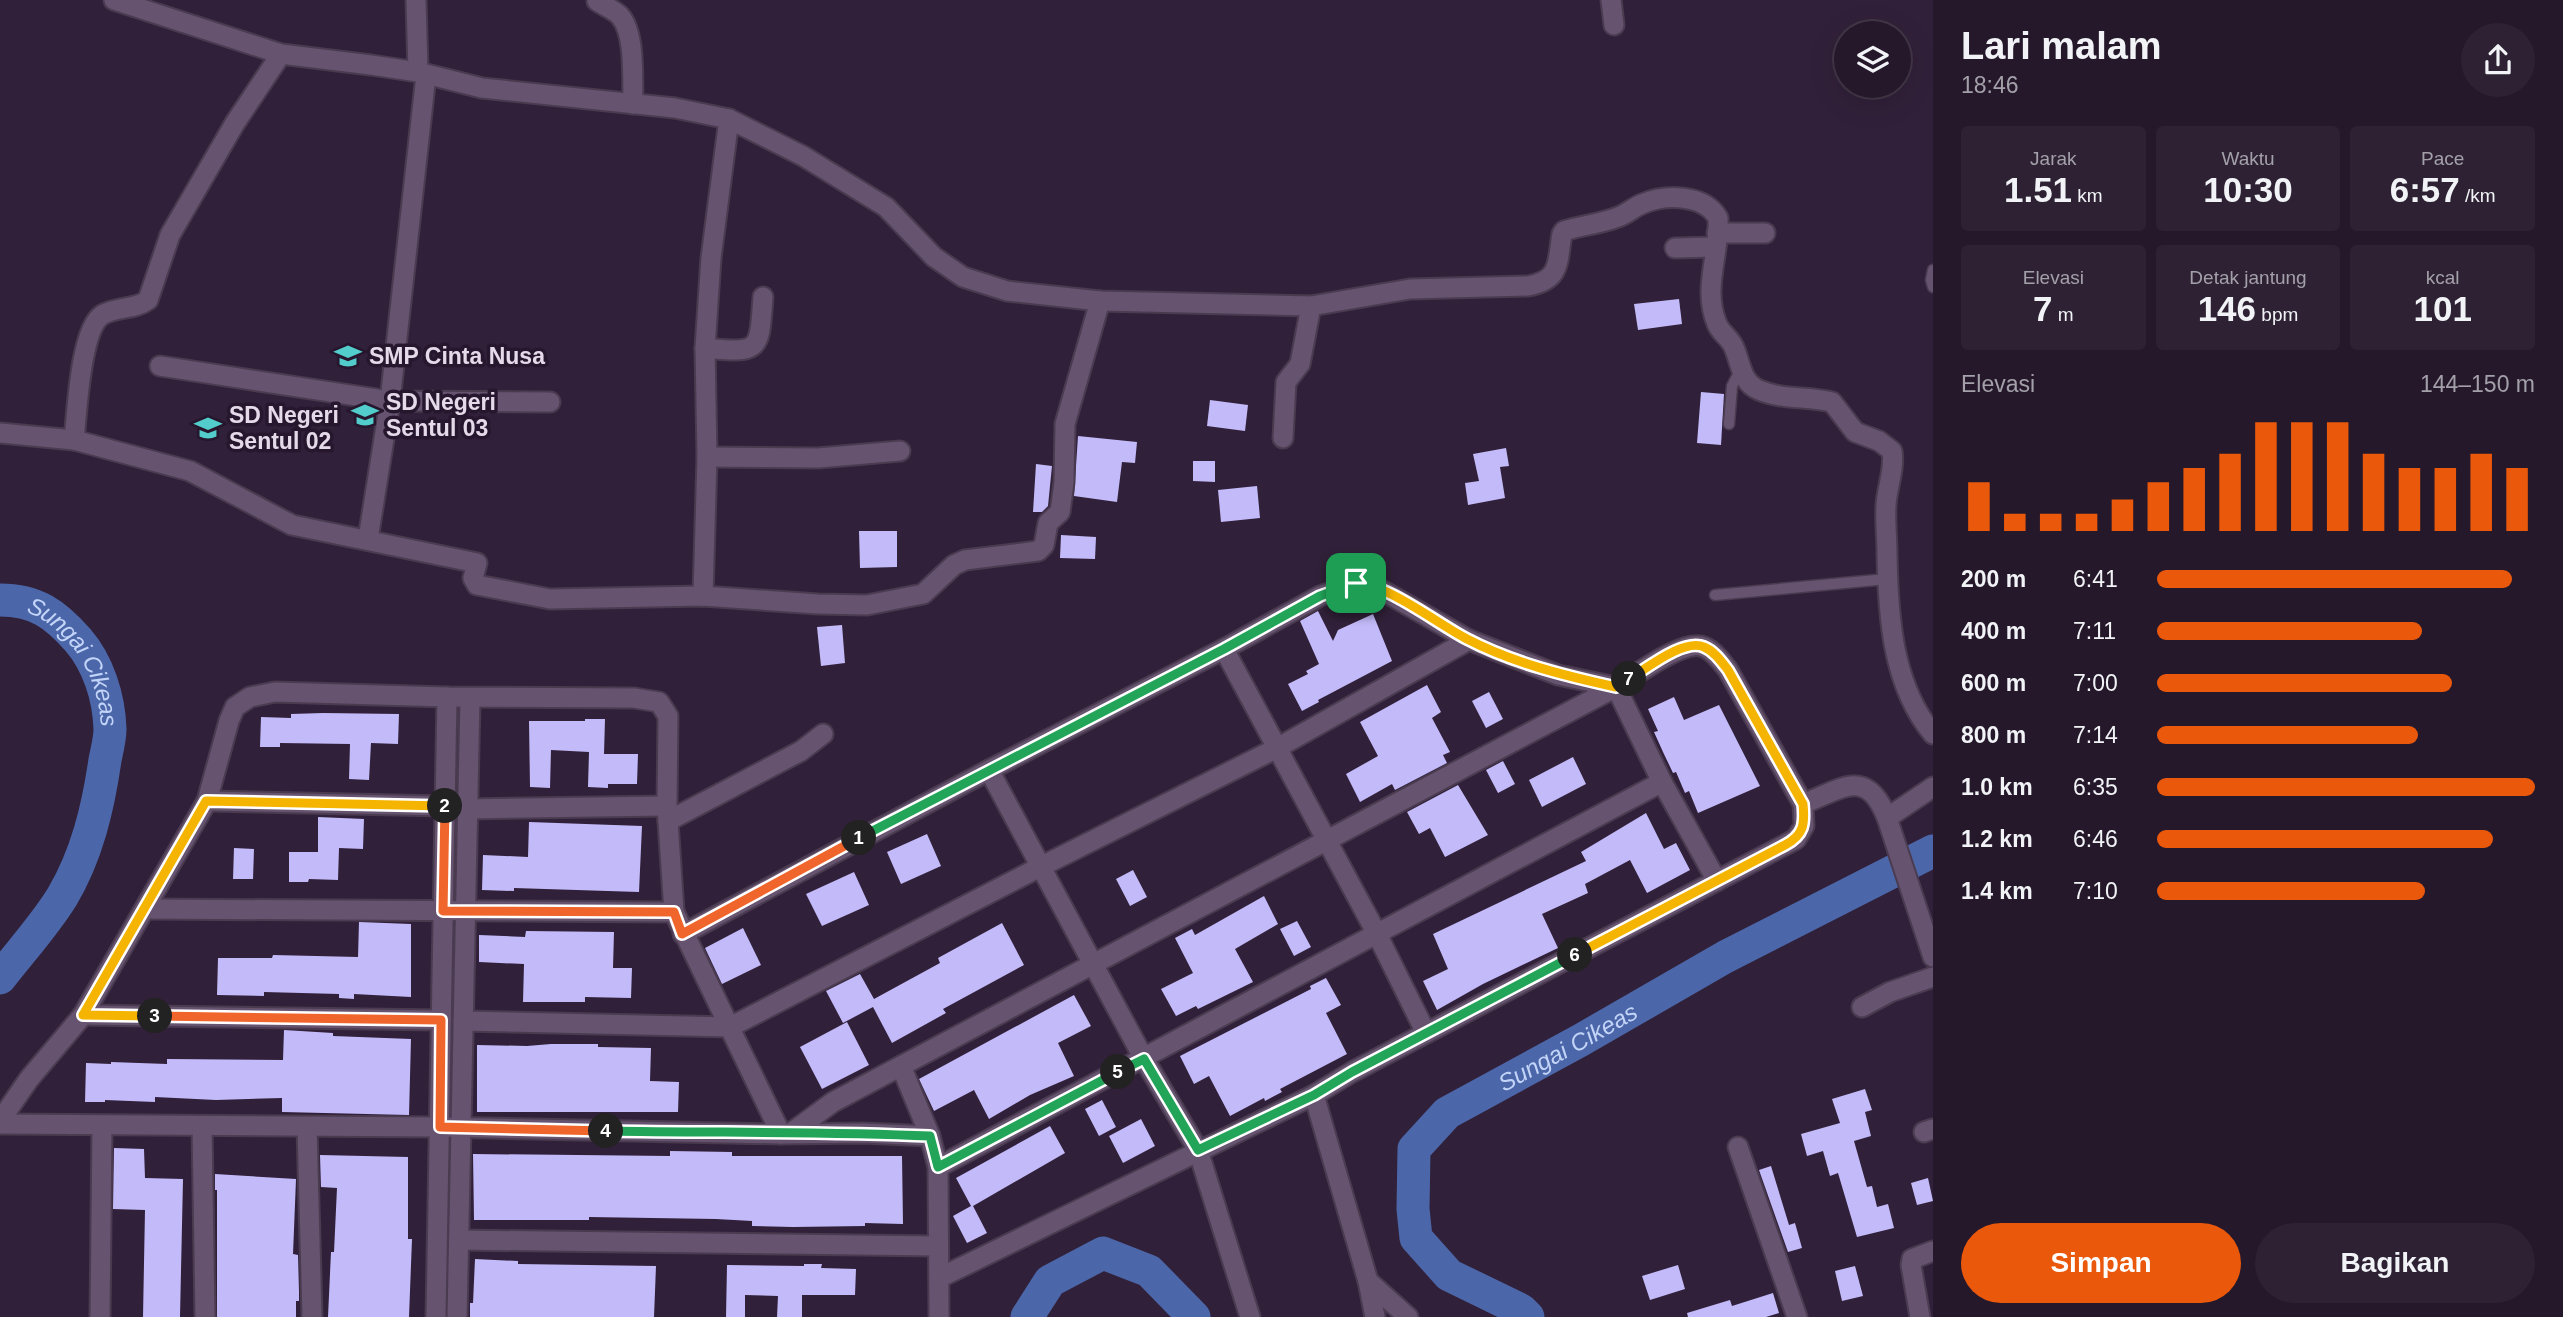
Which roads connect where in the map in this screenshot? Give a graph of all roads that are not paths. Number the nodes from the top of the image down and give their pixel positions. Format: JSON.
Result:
{"nodes":[{"id":1,"x":114,"y":0,"type":"edge"},
{"id":2,"x":416,"y":0,"type":"edge"},
{"id":3,"x":1611,"y":0,"type":"edge"},
{"id":4,"x":597,"y":1,"type":"edge"},
{"id":5,"x":1614,"y":25,"type":"dead end"},
{"id":6,"x":281,"y":54,"type":"junction"},
{"id":7,"x":422,"y":74,"type":"junction"},
{"id":8,"x":633,"y":104,"type":"junction"},
{"id":9,"x":729,"y":118,"type":"junction"},
{"id":10,"x":1765,"y":233,"type":"dead end"},
{"id":11,"x":1716,"y":240,"type":"junction"},
{"id":12,"x":1675,"y":248,"type":"dead end"},
{"id":13,"x":1933,"y":270,"type":"edge"},
{"id":14,"x":1933,"y":288,"type":"edge"},
{"id":15,"x":764,"y":297,"type":"dead end"},
{"id":16,"x":1100,"y":301,"type":"junction"},
{"id":17,"x":1311,"y":306,"type":"junction"},
{"id":18,"x":705,"y":348,"type":"junction"},
{"id":19,"x":160,"y":366,"type":"dead end"},
{"id":20,"x":1741,"y":369,"type":"junction"},
{"id":21,"x":390,"y":401,"type":"junction"},
{"id":22,"x":550,"y":402,"type":"dead end"},
{"id":23,"x":1729,"y":424,"type":"dead end"},
{"id":24,"x":0,"y":433,"type":"edge"},
{"id":25,"x":1283,"y":438,"type":"dead end"},
{"id":26,"x":74,"y":440,"type":"junction"},
{"id":27,"x":900,"y":451,"type":"dead end"},
{"id":28,"x":707,"y":457,"type":"junction"},
{"id":29,"x":368,"y":539,"type":"junction"},
{"id":30,"x":1887,"y":579,"type":"junction"},
{"id":31,"x":1715,"y":595,"type":"dead end"},
{"id":32,"x":703,"y":596,"type":"junction"},
{"id":33,"x":1469,"y":640,"type":"junction"},
{"id":34,"x":1224,"y":649,"type":"junction"},
{"id":35,"x":1616,"y":687,"type":"junction"},
{"id":36,"x":447,"y":697,"type":"junction"},
{"id":37,"x":470,"y":698,"type":"junction"},
{"id":38,"x":823,"y":734,"type":"dead end"},
{"id":39,"x":1933,"y":734,"type":"edge"},
{"id":40,"x":1277,"y":748,"type":"junction"},
{"id":41,"x":989,"y":770,"type":"junction"},
{"id":42,"x":1661,"y":782,"type":"junction"},
{"id":43,"x":1933,"y":787,"type":"edge"},
{"id":44,"x":206,"y":801,"type":"junction"},
{"id":45,"x":1803,"y":804,"type":"junction"},
{"id":46,"x":445,"y":806,"type":"junction"},
{"id":47,"x":466,"y":809,"type":"junction"},
{"id":48,"x":668,"y":814,"type":"junction"},
{"id":49,"x":1889,"y":823,"type":"junction"},
{"id":50,"x":1325,"y":841,"type":"junction"},
{"id":51,"x":1040,"y":867,"type":"junction"},
{"id":52,"x":1717,"y":881,"type":"junction"},
{"id":53,"x":145,"y":909,"type":"junction"},
{"id":54,"x":443,"y":911,"type":"junction"},
{"id":55,"x":466,"y":911,"type":"junction"},
{"id":56,"x":674,"y":912,"type":"junction"},
{"id":57,"x":682,"y":934,"type":"junction"},
{"id":58,"x":1377,"y":934,"type":"junction"},
{"id":59,"x":1933,"y":957,"type":"edge"},
{"id":60,"x":1093,"y":965,"type":"junction"},
{"id":61,"x":1933,"y":977,"type":"edge"},
{"id":62,"x":1862,"y":1007,"type":"dead end"},
{"id":63,"x":83,"y":1015,"type":"junction"},
{"id":64,"x":441,"y":1020,"type":"junction"},
{"id":65,"x":463,"y":1021,"type":"junction"},
{"id":66,"x":730,"y":1027,"type":"junction"},
{"id":67,"x":1426,"y":1033,"type":"junction"},
{"id":68,"x":1144,"y":1059,"type":"junction"},
{"id":69,"x":901,"y":1066,"type":"junction"},
{"id":70,"x":1314,"y":1095,"type":"junction"},
{"id":71,"x":0,"y":1123,"type":"edge"},
{"id":72,"x":102,"y":1126,"type":"junction"},
{"id":73,"x":202,"y":1126,"type":"junction"},
{"id":74,"x":440,"y":1127,"type":"junction"},
{"id":75,"x":307,"y":1128,"type":"junction"},
{"id":76,"x":461,"y":1128,"type":"junction"},
{"id":77,"x":786,"y":1134,"type":"junction"},
{"id":78,"x":930,"y":1136,"type":"junction"},
{"id":79,"x":1738,"y":1147,"type":"dead end"},
{"id":80,"x":1198,"y":1150,"type":"junction"},
{"id":81,"x":938,"y":1167,"type":"junction"},
{"id":82,"x":459,"y":1240,"type":"junction"},
{"id":83,"x":937,"y":1246,"type":"junction"},
{"id":84,"x":1933,"y":1251,"type":"edge"},
{"id":85,"x":939,"y":1278,"type":"junction"},
{"id":86,"x":1368,"y":1281,"type":"junction"},
{"id":87,"x":100,"y":1317,"type":"edge"},
{"id":88,"x":205,"y":1317,"type":"edge"},
{"id":89,"x":312,"y":1317,"type":"edge"},
{"id":90,"x":436,"y":1317,"type":"edge"},
{"id":91,"x":457,"y":1317,"type":"edge"},
{"id":92,"x":939,"y":1317,"type":"edge"},
{"id":93,"x":1250,"y":1317,"type":"edge"},
{"id":94,"x":1375,"y":1317,"type":"edge"},
{"id":95,"x":1408,"y":1317,"type":"edge"},
{"id":96,"x":1797,"y":1317,"type":"edge"},
{"id":97,"x":1920,"y":1317,"type":"edge"}],
"edges":[{"from":1,"to":6,"type":"street"},
{"from":2,"to":7,"type":"street"},
{"from":3,"to":5,"type":"street"},
{"from":4,"to":8,"type":"street"},
{"from":6,"to":7,"type":"street"},
{"from":6,"to":26,"type":"street"},
{"from":7,"to":8,"type":"street"},
{"from":7,"to":21,"type":"street"},
{"from":8,"to":9,"type":"street"},
{"from":9,"to":16,"type":"street"},
{"from":9,"to":18,"type":"street"},
{"from":10,"to":11,"type":"street"},
{"from":11,"to":12,"type":"street"},
{"from":11,"to":17,"type":"street"},
{"from":11,"to":20,"type":"street"},
{"from":13,"to":14,"type":"lane"},
{"from":15,"to":18,"type":"street"},
{"from":16,"to":17,"type":"street"},
{"from":16,"to":32,"type":"street"},
{"from":17,"to":25,"type":"street"},
{"from":18,"to":28,"type":"street"},
{"from":19,"to":21,"type":"street"},
{"from":20,"to":23,"type":"lane"},
{"from":20,"to":30,"type":"street"},
{"from":21,"to":22,"type":"street"},
{"from":21,"to":29,"type":"street"},
{"from":24,"to":26,"type":"street"},
{"from":26,"to":29,"type":"street"},
{"from":27,"to":28,"type":"street"},
{"from":28,"to":32,"type":"street"},
{"from":29,"to":32,"type":"street"},
{"from":30,"to":31,"type":"lane"},
{"from":30,"to":39,"type":"street"},
{"from":33,"to":34,"type":"street"},
{"from":33,"to":35,"type":"street"},
{"from":33,"to":40,"type":"street"},
{"from":34,"to":40,"type":"street"},
{"from":34,"to":41,"type":"street"},
{"from":35,"to":42,"type":"street"},
{"from":35,"to":45,"type":"street"},
{"from":35,"to":50,"type":"street"},
{"from":36,"to":37,"type":"street"},
{"from":36,"to":44,"type":"street"},
{"from":36,"to":46,"type":"street"},
{"from":37,"to":47,"type":"street"},
{"from":37,"to":48,"type":"street"},
{"from":38,"to":48,"type":"street"},
{"from":40,"to":50,"type":"street"},
{"from":40,"to":51,"type":"street"},
{"from":41,"to":51,"type":"street"},
{"from":41,"to":57,"type":"street"},
{"from":42,"to":52,"type":"street"},
{"from":42,"to":58,"type":"street"},
{"from":43,"to":49,"type":"street"},
{"from":44,"to":46,"type":"street"},
{"from":44,"to":53,"type":"street"},
{"from":45,"to":49,"type":"street"},
{"from":45,"to":52,"type":"street"},
{"from":46,"to":54,"type":"street"},
{"from":47,"to":48,"type":"street"},
{"from":47,"to":55,"type":"street"},
{"from":48,"to":56,"type":"street"},
{"from":49,"to":59,"type":"street"},
{"from":50,"to":58,"type":"street"},
{"from":50,"to":60,"type":"street"},
{"from":51,"to":60,"type":"street"},
{"from":51,"to":66,"type":"street"},
{"from":52,"to":67,"type":"street"},
{"from":53,"to":54,"type":"street"},
{"from":53,"to":63,"type":"street"},
{"from":54,"to":55,"type":"street"},
{"from":54,"to":64,"type":"street"},
{"from":55,"to":56,"type":"street"},
{"from":55,"to":65,"type":"street"},
{"from":56,"to":57,"type":"street"},
{"from":57,"to":66,"type":"street"},
{"from":58,"to":67,"type":"street"},
{"from":58,"to":68,"type":"street"},
{"from":60,"to":68,"type":"street"},
{"from":60,"to":69,"type":"street"},
{"from":61,"to":62,"type":"street"},
{"from":63,"to":64,"type":"street"},
{"from":63,"to":71,"type":"street"},
{"from":64,"to":74,"type":"street"},
{"from":65,"to":66,"type":"street"},
{"from":65,"to":76,"type":"street"},
{"from":66,"to":77,"type":"street"},
{"from":67,"to":70,"type":"street"},
{"from":68,"to":80,"type":"street"},
{"from":68,"to":81,"type":"street"},
{"from":69,"to":77,"type":"street"},
{"from":69,"to":78,"type":"street"},
{"from":70,"to":80,"type":"street"},
{"from":70,"to":86,"type":"street"},
{"from":71,"to":72,"type":"street"},
{"from":72,"to":73,"type":"street"},
{"from":72,"to":87,"type":"street"},
{"from":73,"to":75,"type":"street"},
{"from":73,"to":88,"type":"street"},
{"from":74,"to":75,"type":"street"},
{"from":74,"to":76,"type":"street"},
{"from":74,"to":90,"type":"street"},
{"from":75,"to":89,"type":"street"},
{"from":76,"to":77,"type":"street"},
{"from":76,"to":82,"type":"street"},
{"from":77,"to":78,"type":"street"},
{"from":78,"to":81,"type":"street"},
{"from":79,"to":96,"type":"street"},
{"from":80,"to":85,"type":"street"},
{"from":80,"to":93,"type":"street"},
{"from":81,"to":83,"type":"street"},
{"from":82,"to":83,"type":"street"},
{"from":82,"to":91,"type":"street"},
{"from":83,"to":85,"type":"street"},
{"from":84,"to":97,"type":"street"},
{"from":85,"to":92,"type":"street"},
{"from":86,"to":94,"type":"street"},
{"from":86,"to":95,"type":"street"}]}
